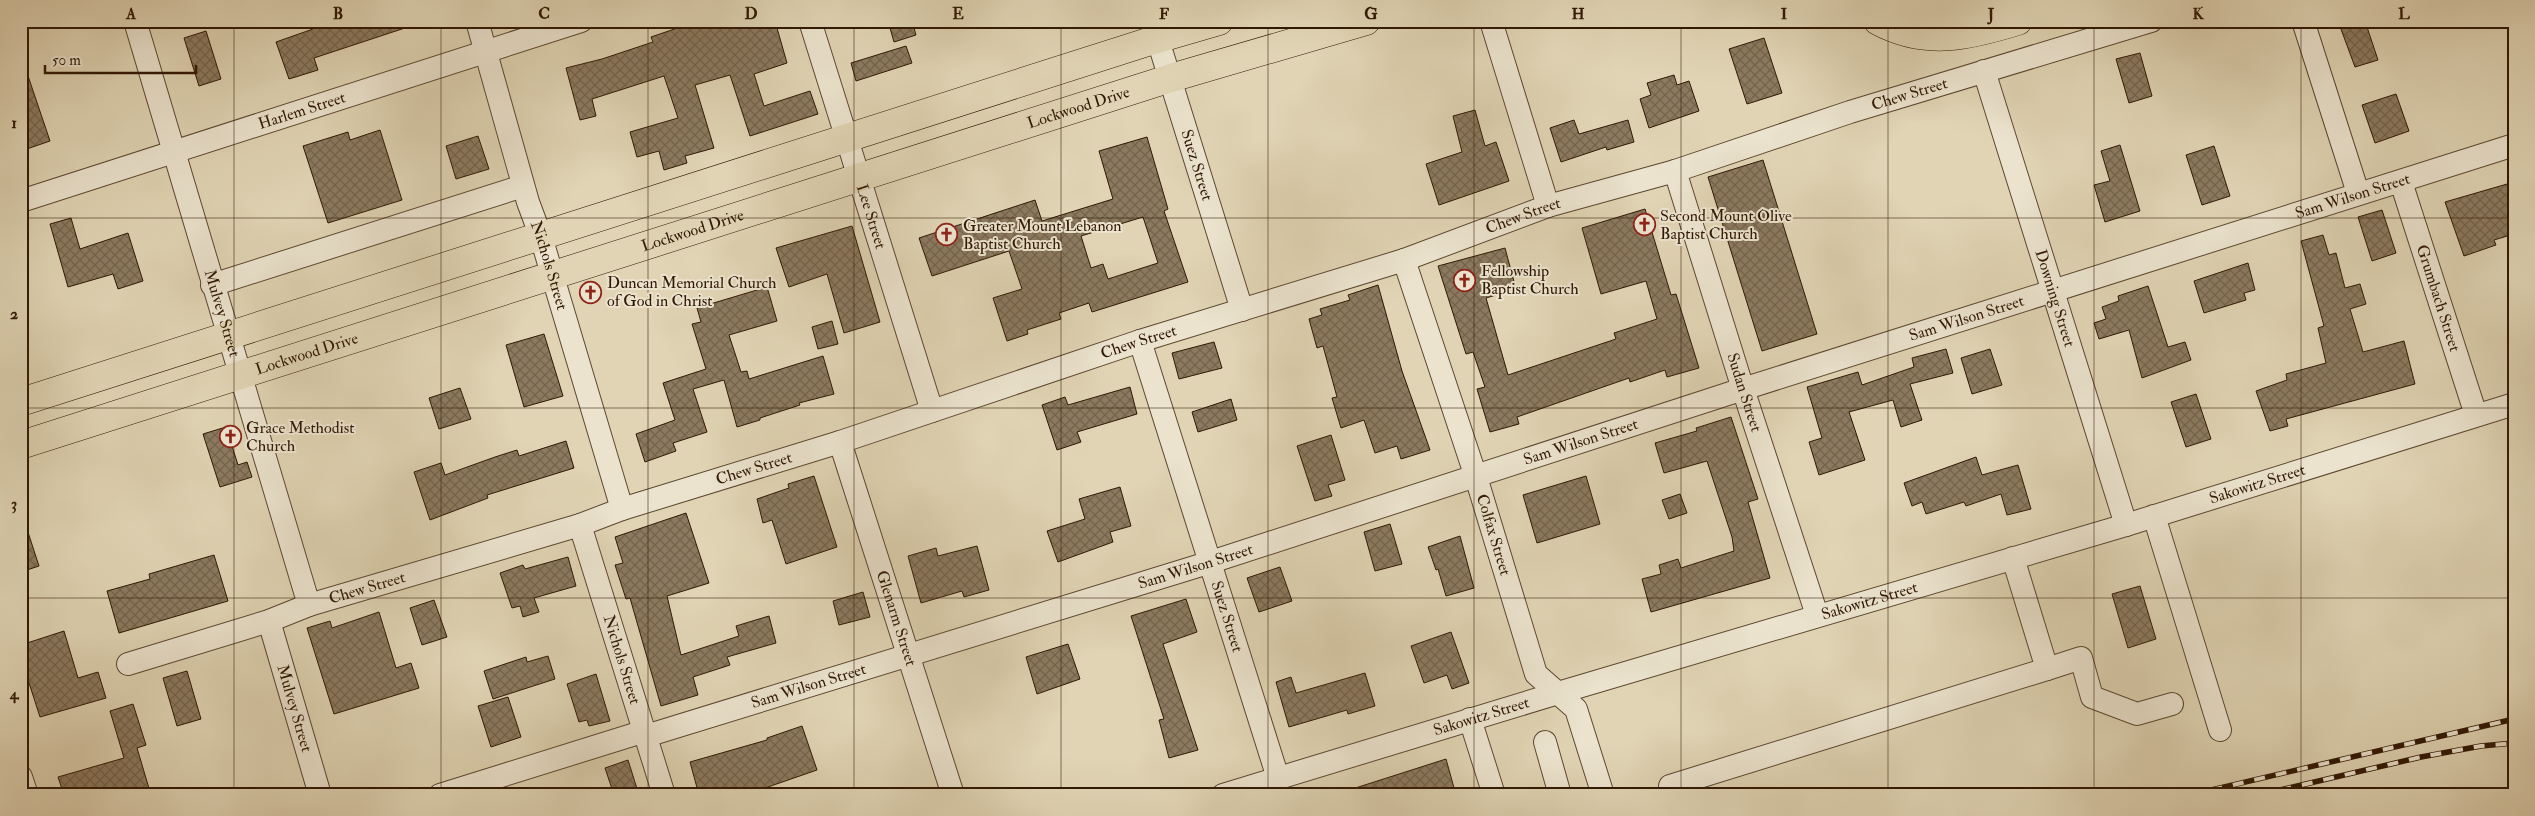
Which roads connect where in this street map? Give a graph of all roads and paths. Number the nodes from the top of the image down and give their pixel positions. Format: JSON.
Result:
{"nodes":[{"id":1,"x":135,"y":21,"type":"edge"},
{"id":2,"x":477,"y":21,"type":"edge"},
{"id":3,"x":581,"y":21,"type":"edge"},
{"id":4,"x":810,"y":21,"type":"edge"},
{"id":5,"x":1219,"y":21,"type":"edge"},
{"id":6,"x":1366,"y":21,"type":"edge"},
{"id":7,"x":1491,"y":21,"type":"edge"},
{"id":8,"x":1878,"y":21,"type":"edge"},
{"id":9,"x":2018,"y":21,"type":"edge"},
{"id":10,"x":2151,"y":21,"type":"edge"},
{"id":11,"x":2306,"y":28,"type":"edge"},
{"id":12,"x":1155,"y":30,"type":"edge"},
{"id":13,"x":487,"y":52,"type":"junction"},
{"id":14,"x":1984,"y":71,"type":"junction"},
{"id":15,"x":1171,"y":78,"type":"junction"},
{"id":16,"x":847,"y":138,"type":"junction"},
{"id":17,"x":2514,"y":146,"type":"edge"},
{"id":18,"x":173,"y":151,"type":"junction"},
{"id":19,"x":1675,"y":170,"type":"junction"},
{"id":20,"x":858,"y":179,"type":"junction"},
{"id":21,"x":2401,"y":182,"type":"junction"},
{"id":22,"x":523,"y":186,"type":"junction"},
{"id":23,"x":2358,"y":193,"type":"junction"},
{"id":24,"x":21,"y":201,"type":"edge"},
{"id":25,"x":1548,"y":206,"type":"junction"},
{"id":26,"x":541,"y":237,"type":"junction"},
{"id":27,"x":1404,"y":260,"type":"junction"},
{"id":28,"x":552,"y":277,"type":"junction"},
{"id":29,"x":212,"y":285,"type":"junction"},
{"id":30,"x":2053,"y":292,"type":"junction"},
{"id":31,"x":1242,"y":310,"type":"junction"},
{"id":32,"x":228,"y":337,"type":"junction"},
{"id":33,"x":1140,"y":341,"type":"junction"},
{"id":34,"x":241,"y":376,"type":"junction"},
{"id":35,"x":1743,"y":390,"type":"junction"},
{"id":36,"x":21,"y":402,"type":"edge"},
{"id":37,"x":2514,"y":404,"type":"edge"},
{"id":38,"x":932,"y":411,"type":"junction"},
{"id":39,"x":2476,"y":415,"type":"junction"},
{"id":40,"x":840,"y":442,"type":"junction"},
{"id":41,"x":21,"y":445,"type":"edge"},
{"id":42,"x":1476,"y":477,"type":"junction"},
{"id":43,"x":622,"y":509,"type":"junction"},
{"id":44,"x":2154,"y":516,"type":"junction"},
{"id":45,"x":580,"y":525,"type":"junction"},
{"id":46,"x":2126,"y":525,"type":"junction"},
{"id":47,"x":2013,"y":558,"type":"junction"},
{"id":48,"x":1211,"y":562,"type":"junction"},
{"id":49,"x":309,"y":605,"type":"junction"},
{"id":50,"x":1817,"y":615,"type":"junction"},
{"id":51,"x":269,"y":622,"type":"junction"},
{"id":52,"x":909,"y":655,"type":"junction"},
{"id":53,"x":128,"y":664,"type":"dead end"},
{"id":54,"x":2047,"y":669,"type":"junction"},
{"id":55,"x":1558,"y":692,"type":"junction"},
{"id":56,"x":2172,"y":704,"type":"dead end"},
{"id":57,"x":1470,"y":719,"type":"junction"},
{"id":58,"x":2220,"y":730,"type":"dead end"},
{"id":59,"x":645,"y":734,"type":"junction"},
{"id":60,"x":1545,"y":742,"type":"dead end"},
{"id":61,"x":21,"y":777,"type":"edge"},
{"id":62,"x":1278,"y":778,"type":"junction"},
{"id":63,"x":1670,"y":786,"type":"dead end"},
{"id":64,"x":27,"y":795,"type":"edge"},
{"id":65,"x":320,"y":795,"type":"edge"},
{"id":66,"x":440,"y":795,"type":"edge"},
{"id":67,"x":664,"y":795,"type":"edge"},
{"id":68,"x":953,"y":795,"type":"edge"},
{"id":69,"x":1223,"y":795,"type":"edge"},
{"id":70,"x":1494,"y":795,"type":"edge"},
{"id":71,"x":1560,"y":795,"type":"edge"},
{"id":72,"x":1603,"y":795,"type":"edge"}],
"edges":[{"from":1,"to":18,"type":"street","name":"Mulvey Street"},
{"from":2,"to":13,"type":"street","name":"Nichols Street"},
{"from":3,"to":13,"type":"street","name":"Harlem Street"},
{"from":4,"to":16,"type":"street","name":"Lee Street"},
{"from":5,"to":12,"type":"main road"},
{"from":6,"to":15,"type":"main road","name":"Lockwood Drive"},
{"from":7,"to":25,"type":"street"},
{"from":8,"to":9,"type":"main road"},
{"from":10,"to":14,"type":"street","name":"Chew Street"},
{"from":11,"to":23,"type":"street"},
{"from":12,"to":15,"type":"street","name":"Suez Street"},
{"from":12,"to":16,"type":"main road"},
{"from":13,"to":18,"type":"street","name":"Harlem Street"},
{"from":13,"to":22,"type":"street","name":"Nichols Street"},
{"from":14,"to":19,"type":"street","name":"Chew Street"},
{"from":14,"to":30,"type":"street","name":"Downing Street"},
{"from":15,"to":20,"type":"main road","name":"Lockwood Drive"},
{"from":15,"to":31,"type":"street","name":"Suez Street"},
{"from":16,"to":20,"type":"street","name":"Lee Street"},
{"from":16,"to":26,"type":"main road"},
{"from":17,"to":21,"type":"street","name":"Sam Wilson Street"},
{"from":18,"to":24,"type":"street","name":"Harlem Street"},
{"from":18,"to":29,"type":"street","name":"Mulvey Street"},
{"from":19,"to":25,"type":"street","name":"Chew Street"},
{"from":19,"to":35,"type":"street","name":"Sudan Street"},
{"from":20,"to":28,"type":"main road","name":"Lockwood Drive"},
{"from":20,"to":38,"type":"street","name":"Lee Street"},
{"from":21,"to":23,"type":"street","name":"Sam Wilson Street"},
{"from":21,"to":39,"type":"street","name":"Grumbach Street"},
{"from":22,"to":26,"type":"street","name":"Nichols Street"},
{"from":22,"to":29,"type":"street"},
{"from":23,"to":30,"type":"street","name":"Sam Wilson Street"},
{"from":25,"to":27,"type":"street","name":"Chew Street"},
{"from":26,"to":28,"type":"street","name":"Nichols Street"},
{"from":26,"to":32,"type":"main road"},
{"from":27,"to":31,"type":"street","name":"Chew Street"},
{"from":27,"to":42,"type":"street","name":"Colfax Street"},
{"from":28,"to":34,"type":"main road","name":"Lockwood Drive"},
{"from":28,"to":43,"type":"street","name":"Nichols Street"},
{"from":29,"to":32,"type":"street","name":"Mulvey Street"},
{"from":30,"to":35,"type":"street","name":"Sam Wilson Street"},
{"from":30,"to":46,"type":"street","name":"Downing Street"},
{"from":31,"to":33,"type":"street","name":"Chew Street"},
{"from":32,"to":34,"type":"street","name":"Mulvey Street"},
{"from":32,"to":36,"type":"main road"},
{"from":33,"to":38,"type":"street","name":"Chew Street"},
{"from":33,"to":48,"type":"street","name":"Suez Street"},
{"from":34,"to":41,"type":"main road","name":"Lockwood Drive"},
{"from":34,"to":49,"type":"street","name":"Mulvey Street"},
{"from":35,"to":42,"type":"street","name":"Sam Wilson Street"},
{"from":35,"to":50,"type":"street","name":"Sudan Street"},
{"from":37,"to":39,"type":"street","name":"Sakowitz Street"},
{"from":38,"to":40,"type":"street","name":"Chew Street"},
{"from":39,"to":44,"type":"street","name":"Sakowitz Street"},
{"from":40,"to":43,"type":"street","name":"Chew Street"},
{"from":40,"to":52,"type":"street","name":"Glenarm Street"},
{"from":42,"to":48,"type":"street","name":"Sam Wilson Street"},
{"from":42,"to":55,"type":"street","name":"Colfax Street"},
{"from":43,"to":45,"type":"street","name":"Chew Street"},
{"from":44,"to":46,"type":"street","name":"Sakowitz Street"},
{"from":44,"to":58,"type":"street"},
{"from":45,"to":49,"type":"street","name":"Chew Street"},
{"from":45,"to":59,"type":"street","name":"Nichols Street"},
{"from":46,"to":47,"type":"street","name":"Sakowitz Street"},
{"from":47,"to":50,"type":"street","name":"Sakowitz Street"},
{"from":47,"to":54,"type":"street"},
{"from":48,"to":52,"type":"street","name":"Sam Wilson Street"},
{"from":48,"to":62,"type":"street","name":"Suez Street"},
{"from":49,"to":51,"type":"street","name":"Chew Street"},
{"from":50,"to":55,"type":"street","name":"Sakowitz Street"},
{"from":51,"to":53,"type":"street","name":"Chew Street"},
{"from":51,"to":65,"type":"street","name":"Mulvey Street"},
{"from":52,"to":59,"type":"street","name":"Sam Wilson Street"},
{"from":52,"to":68,"type":"street","name":"Glenarm Street"},
{"from":54,"to":56,"type":"street"},
{"from":54,"to":63,"type":"street"},
{"from":55,"to":57,"type":"street","name":"Sakowitz Street"},
{"from":55,"to":72,"type":"street","name":"Colfax Street"},
{"from":57,"to":62,"type":"street","name":"Sakowitz Street"},
{"from":57,"to":70,"type":"street"},
{"from":59,"to":66,"type":"street","name":"Sam Wilson Street"},
{"from":59,"to":67,"type":"street","name":"Nichols Street"},
{"from":60,"to":71,"type":"street"},
{"from":61,"to":64,"type":"street"},
{"from":62,"to":69,"type":"street","name":"Sakowitz Street"}]}
